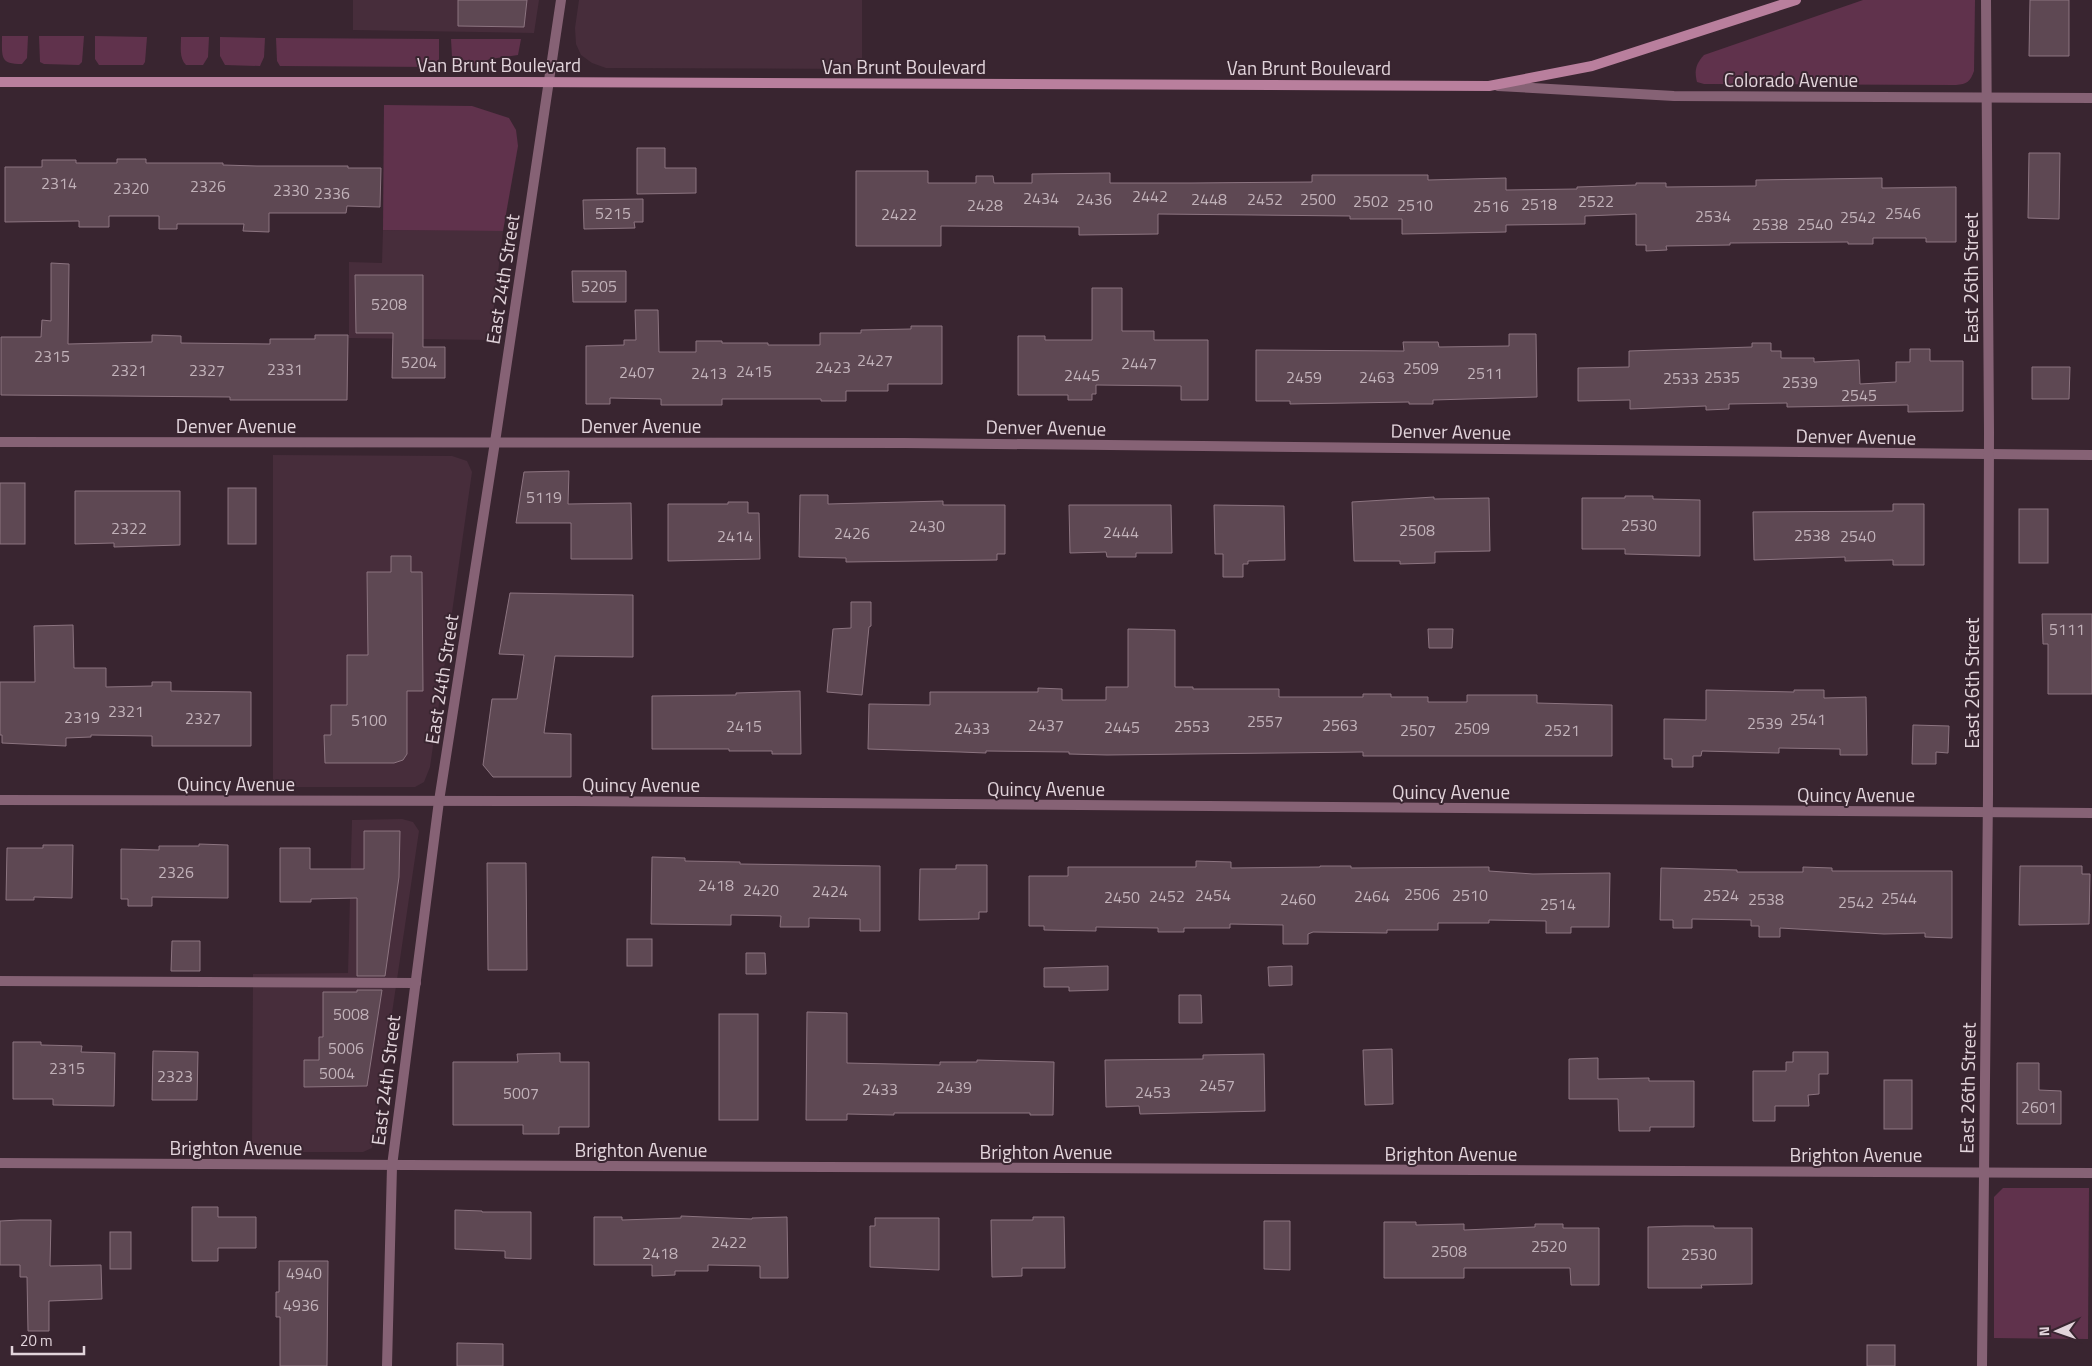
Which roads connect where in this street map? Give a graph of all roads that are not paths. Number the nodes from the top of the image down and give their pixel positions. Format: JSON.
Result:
{"nodes":[{"id":1,"x":561,"y":0,"type":"edge"},
{"id":2,"x":1796,"y":0,"type":"edge"},
{"id":3,"x":1986,"y":0,"type":"edge"},
{"id":4,"x":0,"y":82,"type":"edge"},
{"id":5,"x":549,"y":82,"type":"junction"},
{"id":6,"x":1489,"y":86,"type":"junction"},
{"id":7,"x":1986,"y":98,"type":"junction"},
{"id":8,"x":2092,"y":98,"type":"edge"},
{"id":9,"x":0,"y":442,"type":"edge"},
{"id":10,"x":495,"y":442,"type":"junction"},
{"id":11,"x":1989,"y":454,"type":"junction"},
{"id":12,"x":2092,"y":455,"type":"edge"},
{"id":13,"x":0,"y":800,"type":"edge"},
{"id":14,"x":439,"y":801,"type":"junction"},
{"id":15,"x":1988,"y":812,"type":"junction"},
{"id":16,"x":2092,"y":813,"type":"edge"},
{"id":17,"x":0,"y":981,"type":"edge"},
{"id":18,"x":416,"y":983,"type":"junction"},
{"id":19,"x":0,"y":1163,"type":"edge"},
{"id":20,"x":392,"y":1166,"type":"junction"},
{"id":21,"x":1983,"y":1172,"type":"junction"},
{"id":22,"x":2092,"y":1173,"type":"edge"},
{"id":23,"x":388,"y":1366,"type":"edge"},
{"id":24,"x":1982,"y":1366,"type":"edge"}],
"edges":[{"from":1,"to":5,"type":"street","name":"East 24th Street"},
{"from":2,"to":6,"type":"street","name":"Van Brunt Boulevard"},
{"from":3,"to":7,"type":"street","name":"East 26th Street"},
{"from":4,"to":5,"type":"street","name":"Van Brunt Boulevard"},
{"from":5,"to":6,"type":"street","name":"Van Brunt Boulevard"},
{"from":5,"to":10,"type":"street","name":"East 24th Street"},
{"from":6,"to":7,"type":"street","name":"Colorado Avenue"},
{"from":7,"to":8,"type":"street","name":"Colorado Avenue"},
{"from":7,"to":11,"type":"street","name":"East 26th Street"},
{"from":9,"to":10,"type":"street","name":"Denver Avenue"},
{"from":10,"to":11,"type":"street","name":"Denver Avenue"},
{"from":10,"to":14,"type":"street","name":"East 24th Street"},
{"from":11,"to":12,"type":"street","name":"Denver Avenue"},
{"from":11,"to":15,"type":"street","name":"East 26th Street"},
{"from":13,"to":14,"type":"street","name":"Quincy Avenue"},
{"from":14,"to":15,"type":"street","name":"Quincy Avenue"},
{"from":14,"to":18,"type":"street","name":"East 24th Street"},
{"from":15,"to":16,"type":"street","name":"Quincy Avenue"},
{"from":15,"to":21,"type":"street","name":"East 26th Street"},
{"from":17,"to":18,"type":"street"},
{"from":18,"to":20,"type":"street","name":"East 24th Street"},
{"from":19,"to":20,"type":"street","name":"Brighton Avenue"},
{"from":20,"to":21,"type":"street","name":"Brighton Avenue"},
{"from":20,"to":23,"type":"street","name":"East 24th Street"},
{"from":21,"to":22,"type":"street","name":"Brighton Avenue"},
{"from":21,"to":24,"type":"street","name":"East 26th Street"}]}
